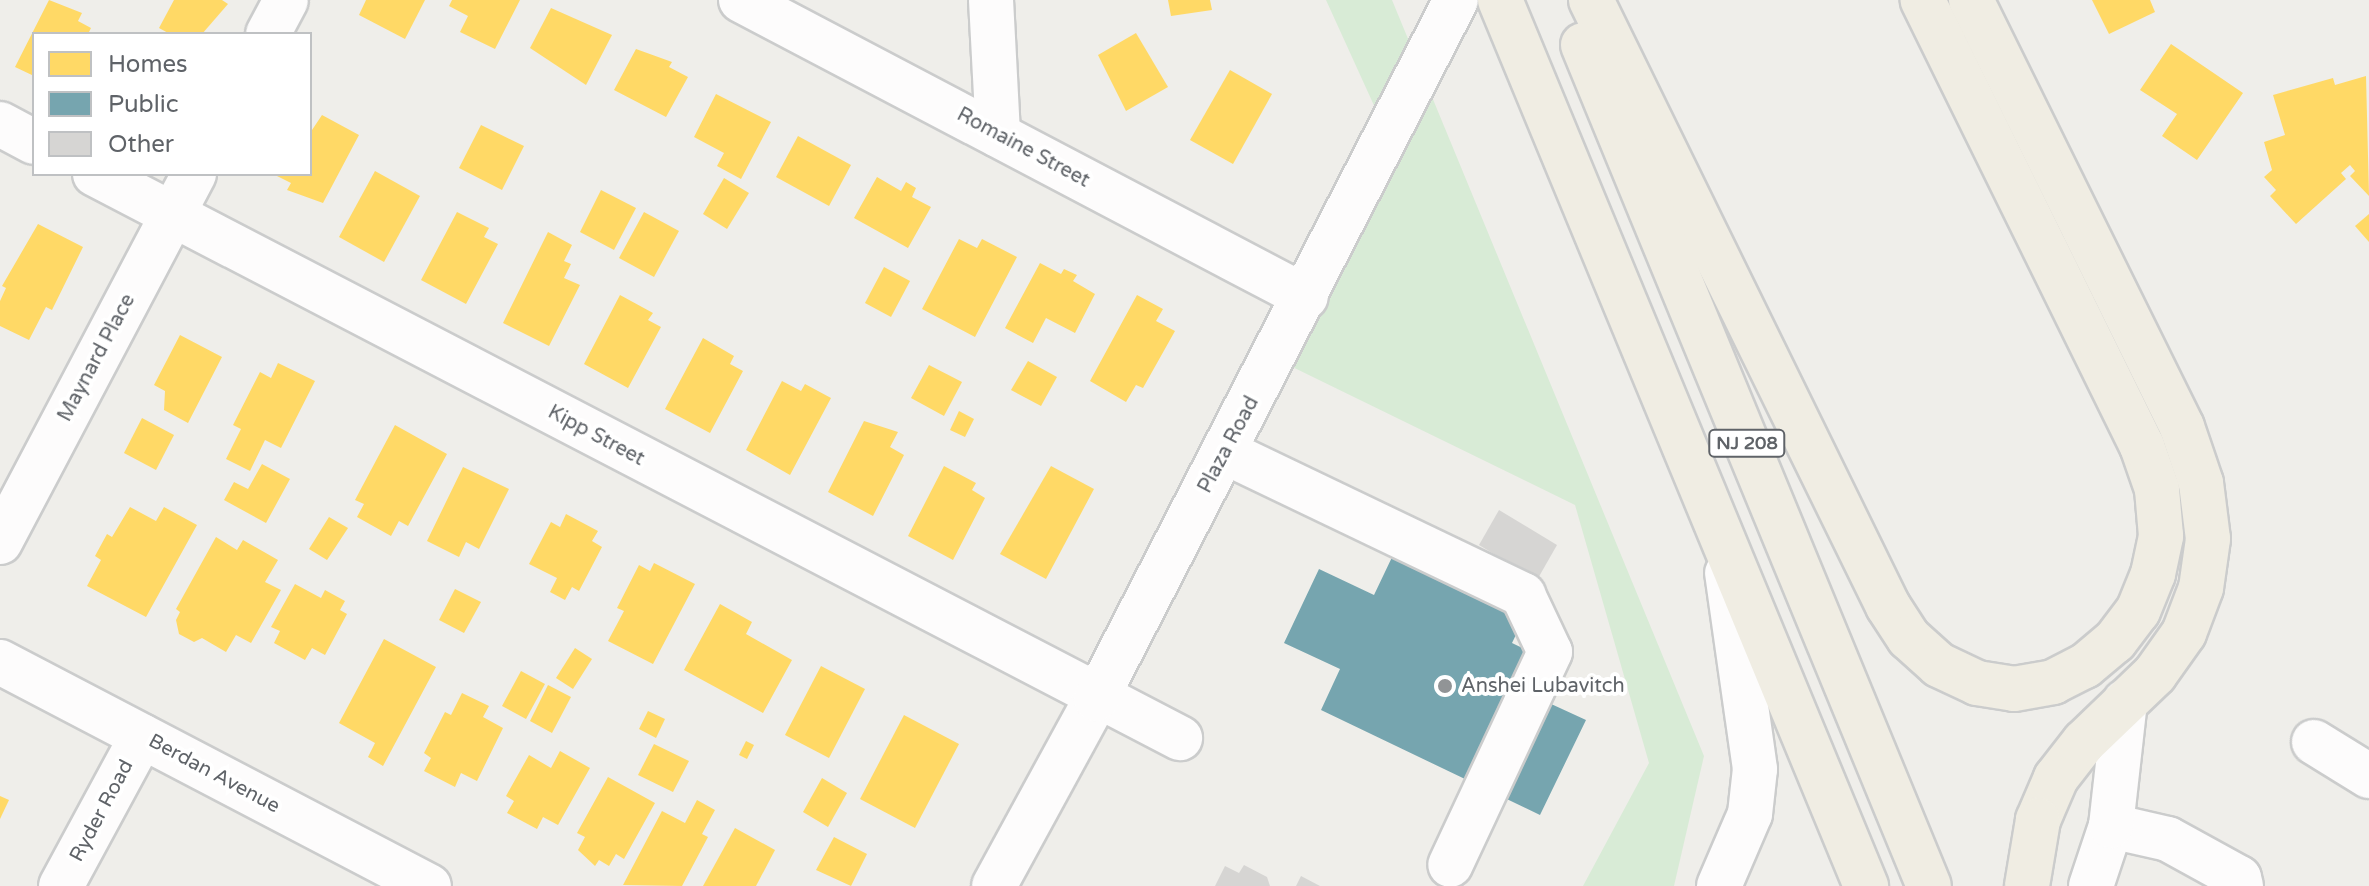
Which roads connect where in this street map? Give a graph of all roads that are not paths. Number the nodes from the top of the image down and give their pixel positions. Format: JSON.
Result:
{"nodes":[{"id":1,"x":286,"y":0,"type":"edge"},
{"id":2,"x":741,"y":0,"type":"edge"},
{"id":3,"x":991,"y":0,"type":"edge"},
{"id":4,"x":1456,"y":0,"type":"edge"},
{"id":5,"x":1500,"y":0,"type":"edge"},
{"id":6,"x":1565,"y":0,"type":"edge"},
{"id":7,"x":1591,"y":0,"type":"edge"},
{"id":8,"x":1923,"y":0,"type":"edge"},
{"id":9,"x":1971,"y":0,"type":"edge"},
{"id":10,"x":269,"y":32,"type":"edge"},
{"id":11,"x":0,"y":124,"type":"edge"},
{"id":12,"x":998,"y":135,"type":"junction"},
{"id":13,"x":32,"y":141,"type":"edge"},
{"id":14,"x":99,"y":176,"type":"edge"},
{"id":15,"x":193,"y":176,"type":"edge"},
{"id":16,"x":173,"y":215,"type":"junction"},
{"id":17,"x":1306,"y":297,"type":"junction"},
{"id":18,"x":1225,"y":452,"type":"junction"},
{"id":19,"x":1721,"y":535,"type":"junction"},
{"id":20,"x":0,"y":542,"type":"edge"},
{"id":21,"x":0,"y":662,"type":"edge"},
{"id":22,"x":1096,"y":699,"type":"junction"},
{"id":23,"x":2125,"y":702,"type":"junction"},
{"id":24,"x":142,"y":736,"type":"junction"},
{"id":25,"x":1180,"y":738,"type":"dead end"},
{"id":26,"x":2314,"y":742,"type":"dead end"},
{"id":27,"x":2369,"y":776,"type":"edge"},
{"id":28,"x":2111,"y":826,"type":"junction"},
{"id":29,"x":1450,"y":865,"type":"dead end"},
{"id":30,"x":61,"y":886,"type":"edge"},
{"id":31,"x":429,"y":886,"type":"edge"},
{"id":32,"x":994,"y":886,"type":"edge"},
{"id":33,"x":1719,"y":886,"type":"edge"},
{"id":34,"x":1866,"y":886,"type":"edge"},
{"id":35,"x":1929,"y":886,"type":"edge"},
{"id":36,"x":2027,"y":886,"type":"edge"},
{"id":37,"x":2091,"y":886,"type":"edge"},
{"id":38,"x":2241,"y":886,"type":"edge"}],
"edges":[{"from":1,"to":10,"type":"street"},
{"from":2,"to":12,"type":"street","name":"Romaine Street"},
{"from":3,"to":12,"type":"street"},
{"from":4,"to":17,"type":"street","name":"Plaza Road"},
{"from":5,"to":19,"type":"highway","number":"NJ 208"},
{"from":6,"to":35,"type":"highway","number":"NJ 208"},
{"from":7,"to":8,"type":"highway"},
{"from":9,"to":23,"type":"highway"},
{"from":11,"to":13,"type":"street"},
{"from":12,"to":17,"type":"street","name":"Romaine Street"},
{"from":14,"to":16,"type":"street","name":"Kipp Street"},
{"from":15,"to":16,"type":"street","name":"Maynard Place"},
{"from":16,"to":20,"type":"street","name":"Maynard Place"},
{"from":16,"to":22,"type":"street","name":"Kipp Street"},
{"from":17,"to":18,"type":"street","name":"Plaza Road"},
{"from":18,"to":22,"type":"street","name":"Plaza Road"},
{"from":18,"to":29,"type":"street"},
{"from":19,"to":33,"type":"street"},
{"from":19,"to":34,"type":"highway","number":"NJ 208"},
{"from":21,"to":24,"type":"street","name":"Berdan Avenue"},
{"from":22,"to":25,"type":"street","name":"Kipp Street"},
{"from":22,"to":32,"type":"street","name":"Plaza Road"},
{"from":23,"to":28,"type":"street"},
{"from":23,"to":36,"type":"highway"},
{"from":24,"to":30,"type":"street","name":"Ryder Road"},
{"from":24,"to":31,"type":"street","name":"Berdan Avenue"},
{"from":26,"to":27,"type":"street"},
{"from":28,"to":37,"type":"street"},
{"from":28,"to":38,"type":"street"}]}
